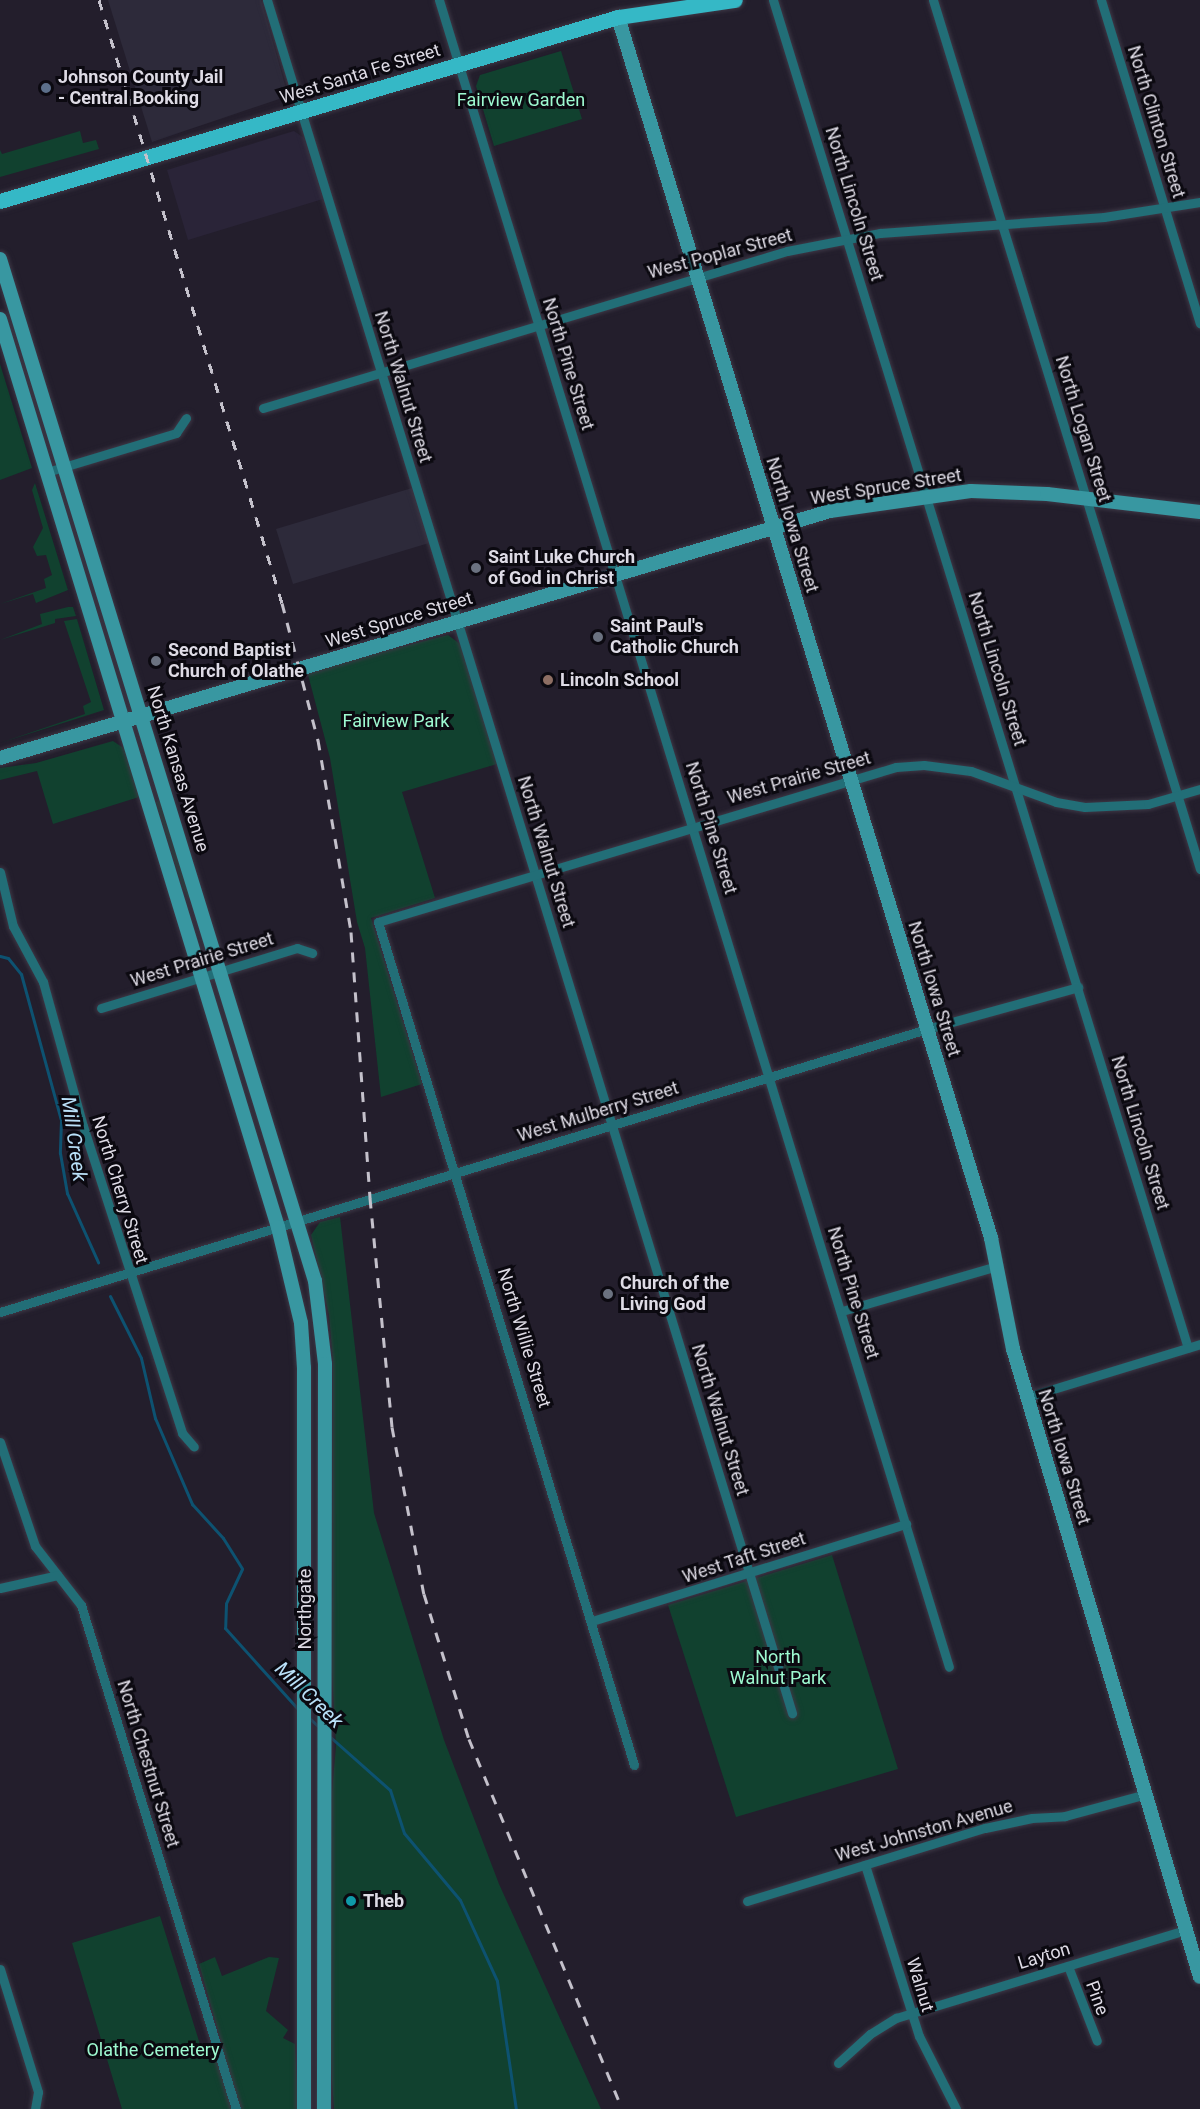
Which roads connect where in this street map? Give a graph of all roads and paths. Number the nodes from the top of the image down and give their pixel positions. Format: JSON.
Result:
{"nodes":[{"id":1,"x":267,"y":0,"type":"edge"},
{"id":2,"x":439,"y":0,"type":"edge"},
{"id":3,"x":735,"y":0,"type":"edge"},
{"id":4,"x":773,"y":0,"type":"edge"},
{"id":5,"x":933,"y":0,"type":"edge"},
{"id":6,"x":1101,"y":0,"type":"edge"},
{"id":7,"x":618,"y":17,"type":"junction"},
{"id":8,"x":459,"y":64,"type":"junction"},
{"id":9,"x":302,"y":113,"type":"junction"},
{"id":10,"x":0,"y":201,"type":"edge"},
{"id":11,"x":1200,"y":202,"type":"edge"},
{"id":12,"x":1166,"y":208,"type":"junction"},
{"id":13,"x":1002,"y":223,"type":"junction"},
{"id":14,"x":848,"y":239,"type":"junction"},
{"id":15,"x":0,"y":259,"type":"edge"},
{"id":16,"x":697,"y":276,"type":"junction"},
{"id":17,"x":0,"y":319,"type":"edge"},
{"id":18,"x":1200,"y":323,"type":"edge"},
{"id":19,"x":538,"y":324,"type":"junction"},
{"id":20,"x":381,"y":372,"type":"junction"},
{"id":21,"x":263,"y":408,"type":"dead end"},
{"id":22,"x":186,"y":418,"type":"dead end"},
{"id":23,"x":66,"y":466,"type":"junction"},
{"id":24,"x":47,"y":472,"type":"junction"},
{"id":25,"x":927,"y":497,"type":"junction"},
{"id":26,"x":1087,"y":499,"type":"junction"},
{"id":27,"x":1200,"y":512,"type":"edge"},
{"id":28,"x":774,"y":526,"type":"junction"},
{"id":29,"x":616,"y":574,"type":"junction"},
{"id":30,"x":458,"y":621,"type":"junction"},
{"id":31,"x":142,"y":714,"type":"junction"},
{"id":32,"x":122,"y":720,"type":"junction"},
{"id":33,"x":0,"y":758,"type":"edge"},
{"id":34,"x":850,"y":779,"type":"junction"},
{"id":35,"x":1015,"y":787,"type":"junction"},
{"id":36,"x":1200,"y":789,"type":"edge"},
{"id":37,"x":1178,"y":796,"type":"junction"},
{"id":38,"x":693,"y":826,"type":"junction"},
{"id":39,"x":1200,"y":869,"type":"edge"},
{"id":40,"x":0,"y":872,"type":"edge"},
{"id":41,"x":536,"y":874,"type":"junction"},
{"id":42,"x":378,"y":922,"type":"joint"},
{"id":43,"x":312,"y":954,"type":"dead end"},
{"id":44,"x":221,"y":971,"type":"junction"},
{"id":45,"x":201,"y":977,"type":"junction"},
{"id":46,"x":1078,"y":987,"type":"junction"},
{"id":47,"x":101,"y":1008,"type":"dead end"},
{"id":48,"x":927,"y":1029,"type":"junction"},
{"id":49,"x":770,"y":1077,"type":"junction"},
{"id":50,"x":612,"y":1124,"type":"junction"},
{"id":51,"x":455,"y":1173,"type":"junction"},
{"id":52,"x":298,"y":1221,"type":"junction"},
{"id":53,"x":279,"y":1227,"type":"junction"},
{"id":54,"x":997,"y":1266,"type":"junction"},
{"id":55,"x":128,"y":1273,"type":"junction"},
{"id":56,"x":842,"y":1311,"type":"junction"},
{"id":57,"x":0,"y":1312,"type":"edge"},
{"id":58,"x":1200,"y":1344,"type":"edge"},
{"id":59,"x":1188,"y":1348,"type":"junction"},
{"id":60,"x":1027,"y":1397,"type":"junction"},
{"id":61,"x":0,"y":1442,"type":"edge"},
{"id":62,"x":194,"y":1447,"type":"dead end"},
{"id":63,"x":906,"y":1524,"type":"junction"},
{"id":64,"x":750,"y":1574,"type":"junction"},
{"id":65,"x":58,"y":1575,"type":"junction"},
{"id":66,"x":0,"y":1588,"type":"edge"},
{"id":67,"x":592,"y":1621,"type":"junction"},
{"id":68,"x":949,"y":1666,"type":"dead end"},
{"id":69,"x":792,"y":1713,"type":"dead end"},
{"id":70,"x":634,"y":1765,"type":"dead end"},
{"id":71,"x":1146,"y":1794,"type":"junction"},
{"id":72,"x":865,"y":1865,"type":"junction"},
{"id":73,"x":747,"y":1901,"type":"dead end"},
{"id":74,"x":1186,"y":1930,"type":"junction"},
{"id":75,"x":1068,"y":1966,"type":"junction"},
{"id":76,"x":0,"y":1969,"type":"edge"},
{"id":77,"x":1200,"y":1977,"type":"edge"},
{"id":78,"x":910,"y":2013,"type":"junction"},
{"id":79,"x":1097,"y":2041,"type":"dead end"},
{"id":80,"x":838,"y":2063,"type":"dead end"},
{"id":81,"x":35,"y":2109,"type":"edge"},
{"id":82,"x":236,"y":2109,"type":"edge"},
{"id":83,"x":304,"y":2109,"type":"edge"},
{"id":84,"x":324,"y":2109,"type":"edge"},
{"id":85,"x":956,"y":2109,"type":"edge"}],
"edges":[{"from":1,"to":9,"type":"street","name":"North Walnut Street"},
{"from":2,"to":8,"type":"street","name":"North Pine Street"},
{"from":3,"to":7,"type":"main road","name":"West Santa Fe Street"},
{"from":4,"to":14,"type":"street","name":"North Lincoln Street"},
{"from":5,"to":13,"type":"street","name":"North Logan Street"},
{"from":6,"to":12,"type":"street","name":"North Clinton Street"},
{"from":7,"to":8,"type":"main road","name":"West Santa Fe Street"},
{"from":7,"to":16,"type":"main road","name":"North Iowa Street"},
{"from":8,"to":9,"type":"main road","name":"West Santa Fe Street"},
{"from":8,"to":19,"type":"street","name":"North Pine Street"},
{"from":9,"to":10,"type":"main road","name":"West Santa Fe Street"},
{"from":9,"to":20,"type":"street","name":"North Walnut Street"},
{"from":11,"to":12,"type":"street","name":"West Poplar Street"},
{"from":12,"to":13,"type":"street","name":"West Poplar Street"},
{"from":12,"to":18,"type":"street","name":"North Clinton Street"},
{"from":13,"to":14,"type":"street","name":"West Poplar Street"},
{"from":13,"to":26,"type":"street","name":"North Logan Street"},
{"from":14,"to":16,"type":"street","name":"West Poplar Street"},
{"from":14,"to":25,"type":"street","name":"North Lincoln Street"},
{"from":15,"to":23,"type":"main road","name":"North Kansas Avenue"},
{"from":16,"to":19,"type":"street","name":"West Poplar Street"},
{"from":16,"to":28,"type":"main road","name":"North Iowa Street"},
{"from":17,"to":24,"type":"main road"},
{"from":19,"to":20,"type":"street","name":"West Poplar Street"},
{"from":19,"to":29,"type":"street","name":"North Pine Street"},
{"from":20,"to":21,"type":"street","name":"West Poplar Street"},
{"from":20,"to":30,"type":"street","name":"North Walnut Street"},
{"from":22,"to":23,"type":"street"},
{"from":23,"to":24,"type":"street"},
{"from":23,"to":31,"type":"main road","name":"North Kansas Avenue"},
{"from":24,"to":32,"type":"main road"},
{"from":25,"to":26,"type":"main road","name":"West Spruce Street"},
{"from":25,"to":28,"type":"main road","name":"West Spruce Street"},
{"from":25,"to":35,"type":"street","name":"North Lincoln Street"},
{"from":26,"to":27,"type":"main road","name":"West Spruce Street"},
{"from":26,"to":37,"type":"street","name":"North Logan Street"},
{"from":28,"to":29,"type":"main road","name":"West Spruce Street"},
{"from":28,"to":34,"type":"main road","name":"North Iowa Street"},
{"from":29,"to":30,"type":"main road","name":"West Spruce Street"},
{"from":29,"to":38,"type":"street","name":"North Pine Street"},
{"from":30,"to":31,"type":"main road","name":"West Spruce Street"},
{"from":30,"to":41,"type":"street","name":"North Walnut Street"},
{"from":31,"to":32,"type":"main road","name":"West Spruce Street"},
{"from":31,"to":44,"type":"main road","name":"North Kansas Avenue"},
{"from":32,"to":33,"type":"main road","name":"West Spruce Street"},
{"from":32,"to":45,"type":"main road"},
{"from":34,"to":35,"type":"street","name":"West Prairie Street"},
{"from":34,"to":38,"type":"street","name":"West Prairie Street"},
{"from":34,"to":48,"type":"main road","name":"North Iowa Street"},
{"from":35,"to":37,"type":"street","name":"West Prairie Street"},
{"from":35,"to":46,"type":"street","name":"North Lincoln Street"},
{"from":36,"to":37,"type":"street","name":"West Prairie Street"},
{"from":37,"to":39,"type":"street","name":"North Logan Street"},
{"from":38,"to":41,"type":"street","name":"West Prairie Street"},
{"from":38,"to":49,"type":"street","name":"North Pine Street"},
{"from":40,"to":55,"type":"street","name":"North Cherry Street"},
{"from":41,"to":42,"type":"street","name":"West Prairie Street"},
{"from":41,"to":50,"type":"street","name":"North Walnut Street"},
{"from":42,"to":51,"type":"street","name":"North Willie Street"},
{"from":43,"to":44,"type":"street","name":"West Prairie Street"},
{"from":44,"to":45,"type":"street","name":"West Prairie Street"},
{"from":44,"to":52,"type":"main road","name":"North Kansas Avenue"},
{"from":45,"to":47,"type":"street","name":"West Prairie Street"},
{"from":45,"to":53,"type":"main road"},
{"from":46,"to":48,"type":"street","name":"West Mulberry Street"},
{"from":46,"to":59,"type":"street","name":"North Lincoln Street"},
{"from":48,"to":49,"type":"street","name":"West Mulberry Street"},
{"from":48,"to":54,"type":"main road","name":"North Iowa Street"},
{"from":49,"to":50,"type":"street","name":"West Mulberry Street"},
{"from":49,"to":56,"type":"street","name":"North Pine Street"},
{"from":50,"to":51,"type":"street","name":"West Mulberry Street"},
{"from":50,"to":64,"type":"street","name":"North Walnut Street"},
{"from":51,"to":52,"type":"street","name":"West Mulberry Street"},
{"from":51,"to":67,"type":"street","name":"North Willie Street"},
{"from":52,"to":53,"type":"street","name":"West Mulberry Street"},
{"from":52,"to":84,"type":"main road","name":"Northgate"},
{"from":53,"to":55,"type":"street","name":"West Mulberry Street"},
{"from":53,"to":83,"type":"main road","name":"Northgate"},
{"from":54,"to":56,"type":"street"},
{"from":54,"to":60,"type":"main road","name":"North Iowa Street"},
{"from":55,"to":57,"type":"street","name":"West Mulberry Street"},
{"from":55,"to":62,"type":"street","name":"North Cherry Street"},
{"from":56,"to":63,"type":"street","name":"North Pine Street"},
{"from":58,"to":59,"type":"street"},
{"from":59,"to":60,"type":"street"},
{"from":60,"to":71,"type":"main road","name":"North Iowa Street"},
{"from":61,"to":65,"type":"street","name":"North Chestnut Street"},
{"from":63,"to":64,"type":"street","name":"West Taft Street"},
{"from":63,"to":68,"type":"street","name":"North Pine Street"},
{"from":64,"to":67,"type":"street","name":"West Taft Street"},
{"from":64,"to":69,"type":"street","name":"North Walnut Street"},
{"from":65,"to":66,"type":"street"},
{"from":65,"to":82,"type":"street","name":"North Chestnut Street"},
{"from":67,"to":70,"type":"street","name":"North Willie Street"},
{"from":71,"to":72,"type":"street","name":"West Johnston Avenue"},
{"from":71,"to":74,"type":"main road","name":"North Iowa Street"},
{"from":72,"to":73,"type":"street","name":"West Johnston Avenue"},
{"from":72,"to":78,"type":"street","name":"Walnut"},
{"from":74,"to":75,"type":"street","name":"Layton"},
{"from":74,"to":77,"type":"main road","name":"North Iowa Street"},
{"from":75,"to":78,"type":"street","name":"Layton"},
{"from":75,"to":79,"type":"street","name":"Pine"},
{"from":76,"to":81,"type":"street"},
{"from":78,"to":80,"type":"street","name":"Layton"},
{"from":78,"to":85,"type":"street","name":"Walnut"}]}
